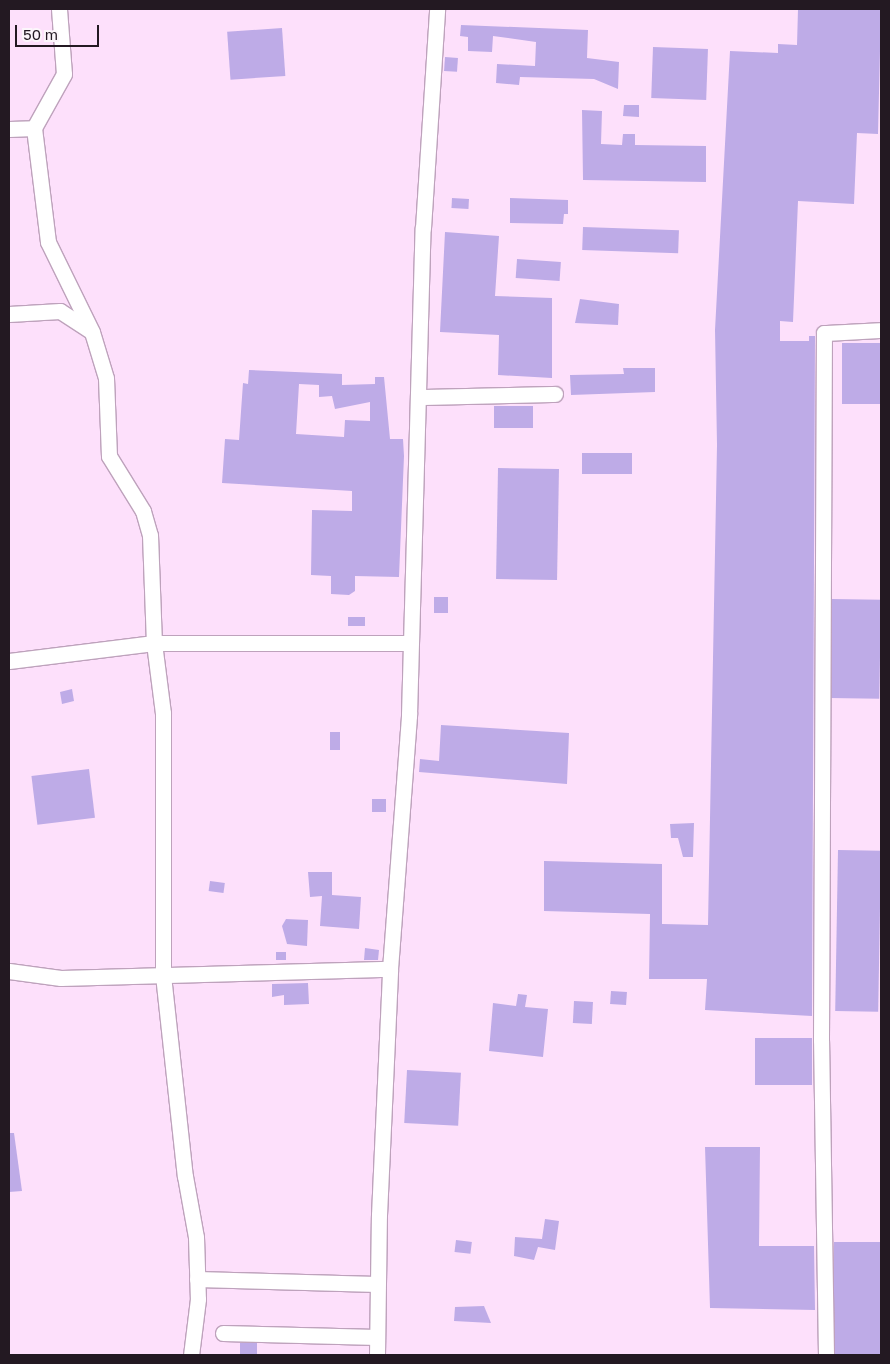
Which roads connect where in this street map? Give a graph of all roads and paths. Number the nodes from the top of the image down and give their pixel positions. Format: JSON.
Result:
{"nodes":[{"id":1,"x":59,"y":9,"type":"edge"},
{"id":2,"x":437,"y":9,"type":"edge"},
{"id":3,"x":34,"y":128,"type":"junction"},
{"id":4,"x":9,"y":129,"type":"edge"},
{"id":5,"x":9,"y":314,"type":"edge"},
{"id":6,"x":881,"y":330,"type":"edge"},
{"id":7,"x":92,"y":332,"type":"junction"},
{"id":8,"x":556,"y":394,"type":"dead end"},
{"id":9,"x":420,"y":397,"type":"junction"},
{"id":10,"x":154,"y":643,"type":"junction"},
{"id":11,"x":410,"y":643,"type":"junction"},
{"id":12,"x":9,"y":661,"type":"edge"},
{"id":13,"x":390,"y":969,"type":"junction"},
{"id":14,"x":9,"y":972,"type":"edge"},
{"id":15,"x":163,"y":975,"type":"junction"},
{"id":16,"x":197,"y":1279,"type":"junction"},
{"id":17,"x":377,"y":1284,"type":"junction"},
{"id":18,"x":223,"y":1333,"type":"dead end"},
{"id":19,"x":377,"y":1337,"type":"junction"},
{"id":20,"x":191,"y":1355,"type":"edge"},
{"id":21,"x":377,"y":1355,"type":"edge"},
{"id":22,"x":826,"y":1355,"type":"edge"}],
"edges":[{"from":1,"to":3,"type":"street"},
{"from":2,"to":9,"type":"street"},
{"from":3,"to":4,"type":"street"},
{"from":3,"to":7,"type":"street"},
{"from":5,"to":7,"type":"street"},
{"from":6,"to":22,"type":"street"},
{"from":7,"to":10,"type":"street"},
{"from":8,"to":9,"type":"street"},
{"from":9,"to":11,"type":"street"},
{"from":10,"to":11,"type":"street"},
{"from":10,"to":12,"type":"street"},
{"from":10,"to":15,"type":"street"},
{"from":11,"to":13,"type":"street"},
{"from":13,"to":15,"type":"street"},
{"from":13,"to":17,"type":"street"},
{"from":14,"to":15,"type":"street"},
{"from":15,"to":16,"type":"street"},
{"from":16,"to":17,"type":"street"},
{"from":16,"to":20,"type":"street"},
{"from":17,"to":19,"type":"street"},
{"from":18,"to":19,"type":"street"},
{"from":19,"to":21,"type":"street"}]}
